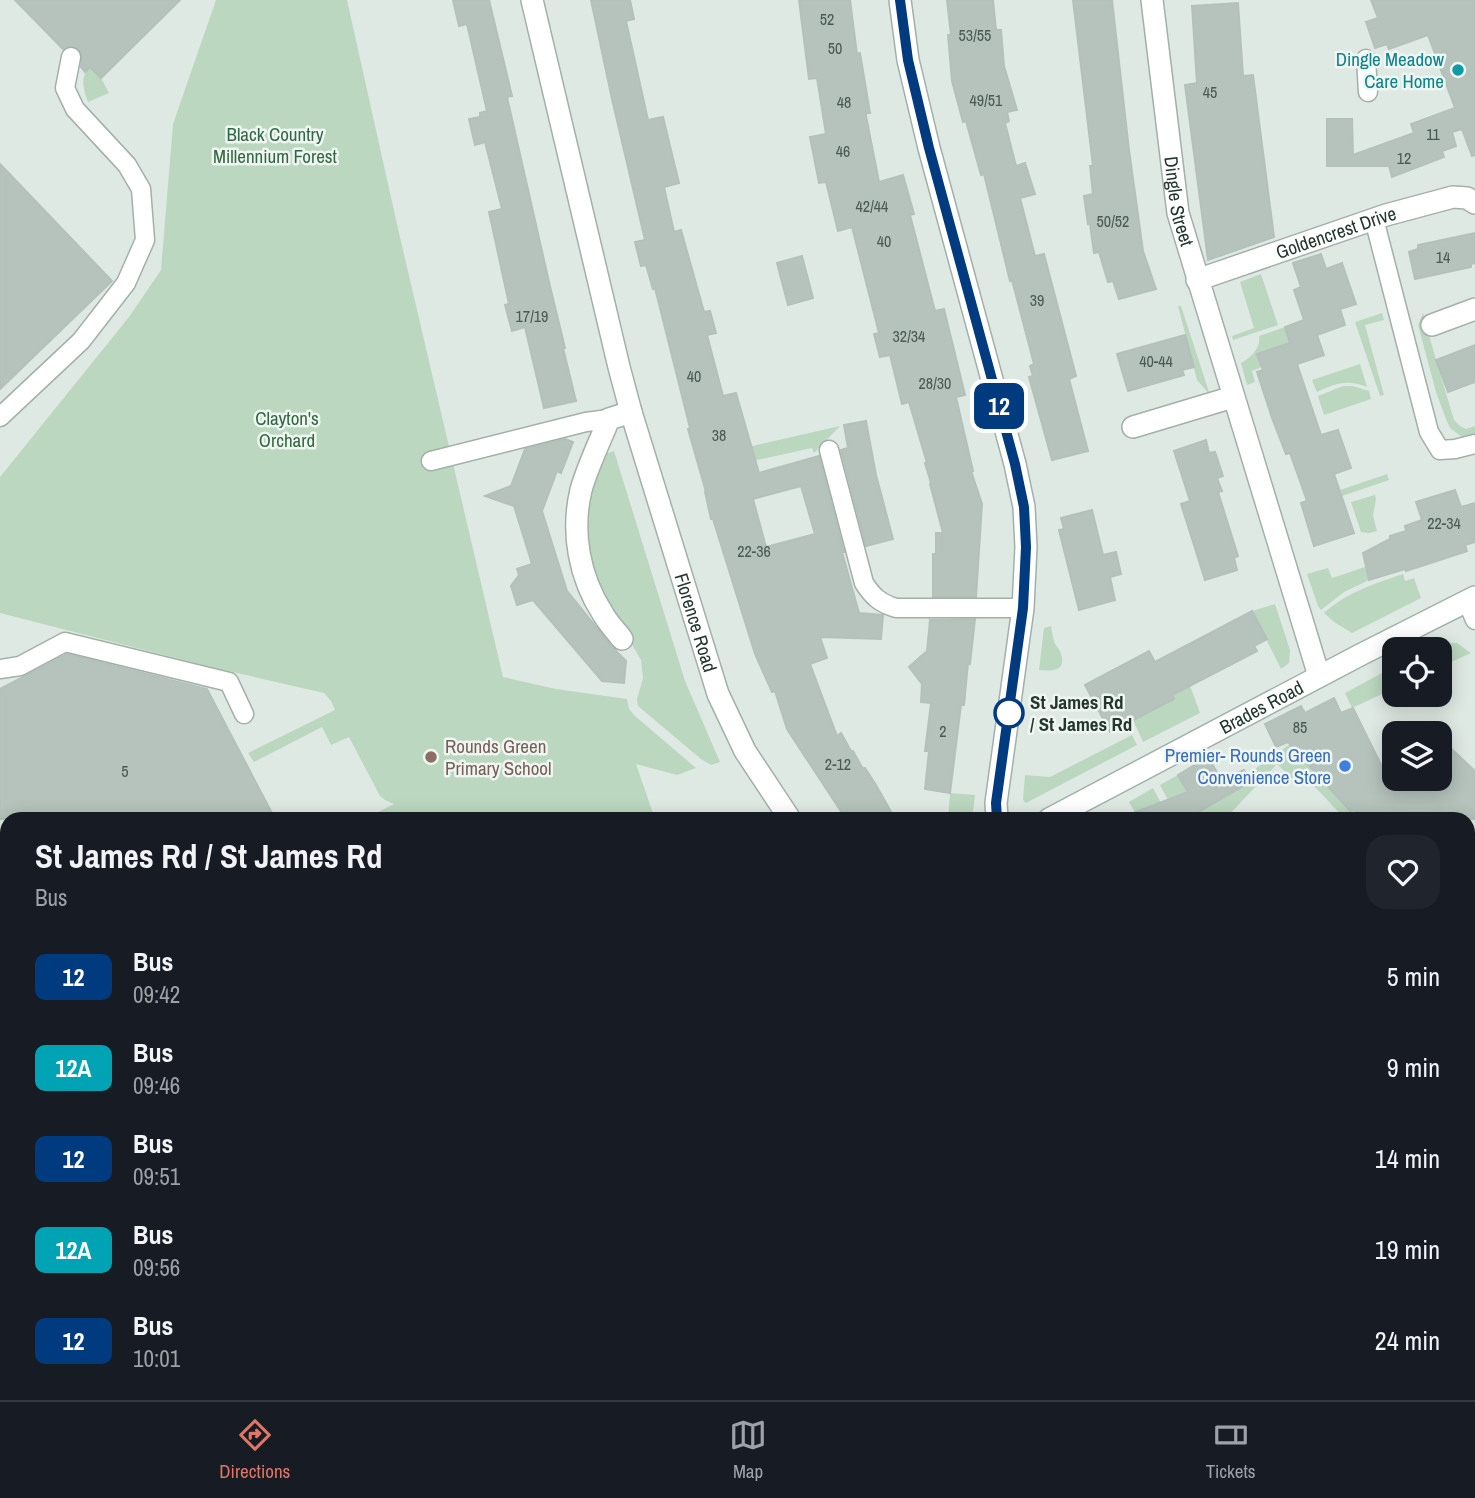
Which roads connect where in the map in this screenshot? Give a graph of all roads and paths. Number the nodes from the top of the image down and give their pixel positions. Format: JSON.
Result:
{"nodes":[{"id":1,"x":532,"y":0,"type":"edge"},
{"id":2,"x":900,"y":0,"type":"edge"},
{"id":3,"x":1152,"y":0,"type":"edge"},
{"id":4,"x":71,"y":57,"type":"dead end"},
{"id":5,"x":1366,"y":59,"type":"dead end"},
{"id":6,"x":1368,"y":92,"type":"dead end"},
{"id":7,"x":1475,"y":203,"type":"edge"},
{"id":8,"x":1374,"y":219,"type":"junction"},
{"id":9,"x":1197,"y":280,"type":"junction"},
{"id":10,"x":1475,"y":309,"type":"edge"},
{"id":11,"x":1432,"y":325,"type":"dead end"},
{"id":12,"x":1233,"y":397,"type":"junction"},
{"id":13,"x":631,"y":412,"type":"junction"},
{"id":14,"x":0,"y":417,"type":"edge"},
{"id":15,"x":608,"y":419,"type":"junction"},
{"id":16,"x":1133,"y":427,"type":"dead end"},
{"id":17,"x":1475,"y":444,"type":"edge"},
{"id":18,"x":830,"y":450,"type":"dead end"},
{"id":19,"x":431,"y":461,"type":"dead end"},
{"id":20,"x":1472,"y":606,"type":"edge"},
{"id":21,"x":1023,"y":608,"type":"junction"},
{"id":22,"x":622,"y":639,"type":"dead end"},
{"id":23,"x":0,"y":669,"type":"edge"},
{"id":24,"x":1319,"y":676,"type":"junction"},
{"id":25,"x":244,"y":714,"type":"dead end"},
{"id":26,"x":785,"y":812,"type":"edge"},
{"id":27,"x":997,"y":812,"type":"edge"},
{"id":28,"x":1062,"y":812,"type":"edge"}],
"edges":[{"from":1,"to":13,"type":"street","name":"Florence Road"},
{"from":2,"to":21,"type":"street"},
{"from":3,"to":9,"type":"street","name":"Dingle Street"},
{"from":4,"to":14,"type":"lane"},
{"from":5,"to":6,"type":"lane"},
{"from":7,"to":8,"type":"street","name":"Goldencrest Drive"},
{"from":8,"to":9,"type":"street","name":"Goldencrest Drive"},
{"from":8,"to":17,"type":"lane"},
{"from":9,"to":12,"type":"street","name":"Dingle Street"},
{"from":10,"to":11,"type":"street"},
{"from":12,"to":16,"type":"street"},
{"from":12,"to":24,"type":"street","name":"Dingle Street"},
{"from":13,"to":15,"type":"street"},
{"from":13,"to":26,"type":"street","name":"Florence Road"},
{"from":15,"to":19,"type":"lane"},
{"from":15,"to":22,"type":"street"},
{"from":18,"to":21,"type":"lane"},
{"from":20,"to":24,"type":"street","name":"Brades Road"},
{"from":21,"to":27,"type":"street"},
{"from":23,"to":25,"type":"lane"},
{"from":24,"to":28,"type":"street","name":"Brades Road"}]}
